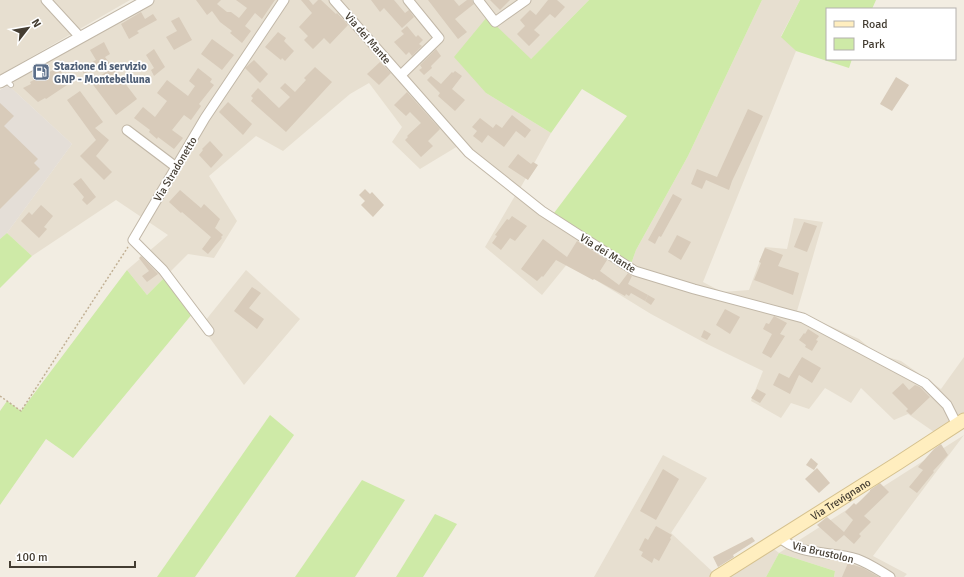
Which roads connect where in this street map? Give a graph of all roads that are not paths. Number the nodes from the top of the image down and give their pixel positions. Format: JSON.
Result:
{"nodes":[{"id":1,"x":46,"y":0,"type":"edge"},
{"id":2,"x":148,"y":0,"type":"edge"},
{"id":3,"x":284,"y":0,"type":"edge"},
{"id":4,"x":334,"y":0,"type":"edge"},
{"id":5,"x":408,"y":0,"type":"edge"},
{"id":6,"x":478,"y":0,"type":"edge"},
{"id":7,"x":526,"y":0,"type":"edge"},
{"id":8,"x":80,"y":37,"type":"junction"},
{"id":9,"x":401,"y":75,"type":"junction"},
{"id":10,"x":6,"y":82,"type":"edge"},
{"id":11,"x":127,"y":130,"type":"dead end"},
{"id":12,"x":176,"y":167,"type":"junction"},
{"id":13,"x":209,"y":331,"type":"dead end"},
{"id":14,"x":960,"y":422,"type":"edge"},
{"id":15,"x":779,"y":537,"type":"junction"},
{"id":16,"x":717,"y":577,"type":"edge"},
{"id":17,"x":890,"y":577,"type":"edge"}],
"edges":[{"from":1,"to":8,"type":"street"},
{"from":2,"to":8,"type":"street"},
{"from":3,"to":12,"type":"street","name":"Via Stradonetto"},
{"from":4,"to":9,"type":"street","name":"Via dei Mante"},
{"from":5,"to":9,"type":"street"},
{"from":6,"to":7,"type":"street"},
{"from":8,"to":10,"type":"street"},
{"from":9,"to":14,"type":"street","name":"Via dei Mante"},
{"from":11,"to":12,"type":"street"},
{"from":12,"to":13,"type":"street","name":"Via Stradonetto"},
{"from":14,"to":15,"type":"main road","name":"Via Trevignano"},
{"from":15,"to":16,"type":"main road","name":"Via Trevignano"},
{"from":15,"to":17,"type":"street","name":"Via Brustolon"}]}
